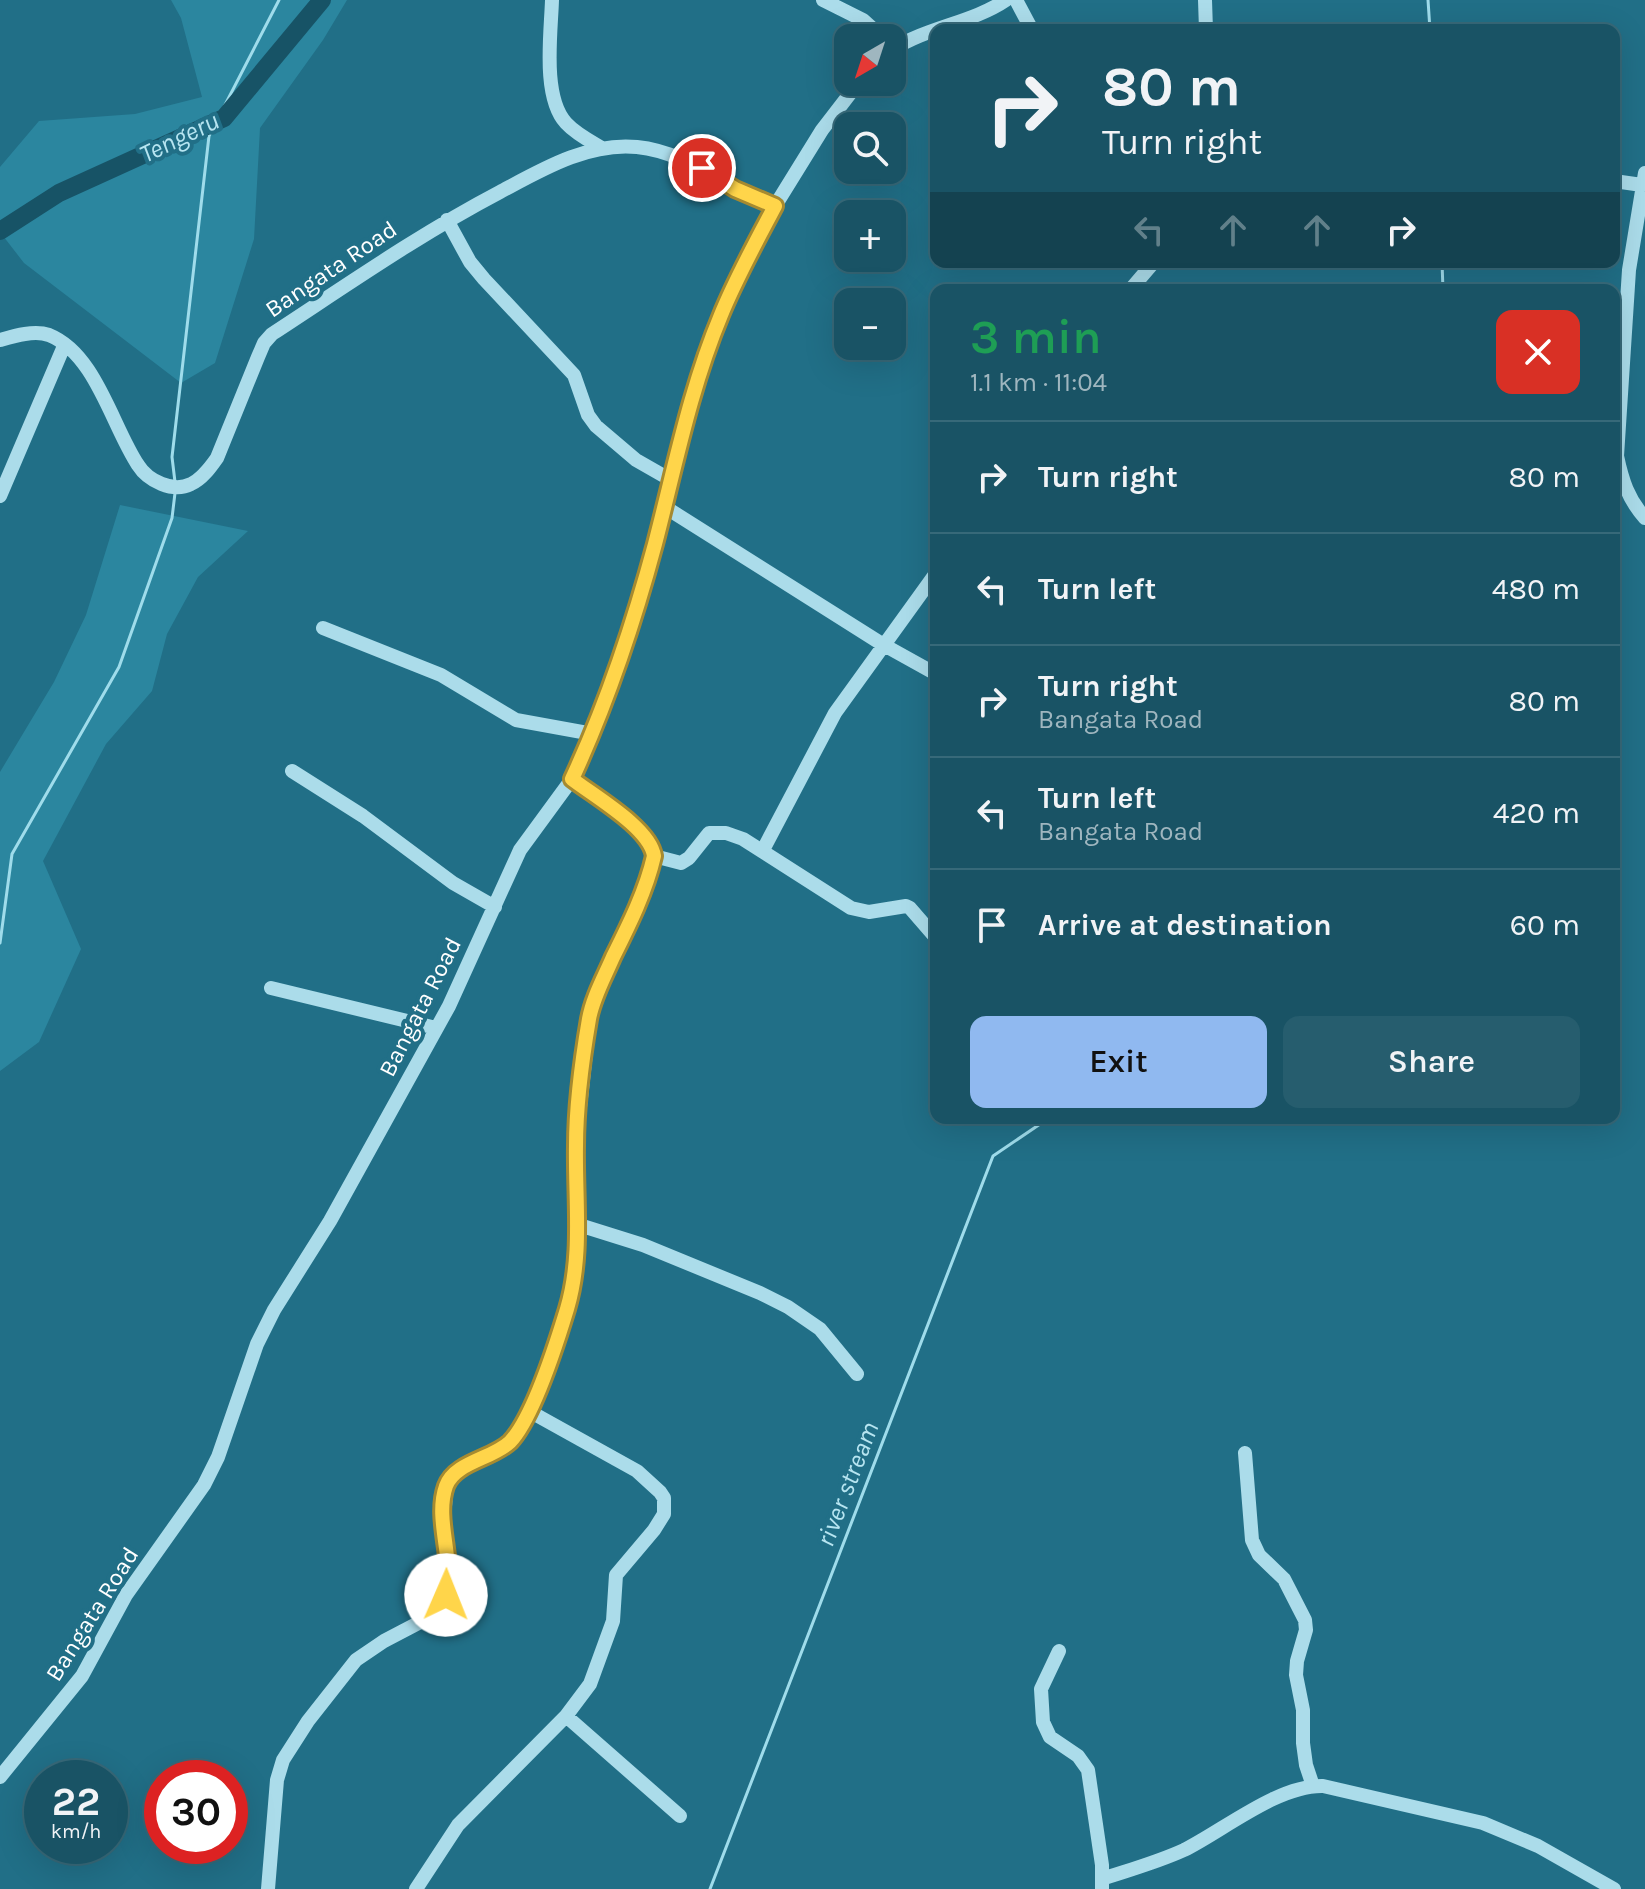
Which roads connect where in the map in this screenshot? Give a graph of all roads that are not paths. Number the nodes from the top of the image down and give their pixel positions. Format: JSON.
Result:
{"nodes":[{"id":1,"x":552,"y":0,"type":"edge"},
{"id":2,"x":823,"y":0,"type":"edge"},
{"id":3,"x":1006,"y":0,"type":"edge"},
{"id":4,"x":1016,"y":0,"type":"edge"},
{"id":5,"x":1205,"y":0,"type":"edge"},
{"id":6,"x":867,"y":24,"type":"edge"},
{"id":7,"x":949,"y":24,"type":"edge"},
{"id":8,"x":1029,"y":24,"type":"edge"},
{"id":9,"x":1206,"y":24,"type":"edge"},
{"id":10,"x":930,"y":31,"type":"edge"},
{"id":11,"x":906,"y":40,"type":"edge"},
{"id":12,"x":848,"y":96,"type":"edge"},
{"id":13,"x":602,"y":148,"type":"junction"},
{"id":14,"x":1644,"y":179,"type":"edge"},
{"id":15,"x":1620,"y":181,"type":"edge"},
{"id":16,"x":775,"y":206,"type":"junction"},
{"id":17,"x":447,"y":220,"type":"junction"},
{"id":18,"x":1639,"y":240,"type":"edge"},
{"id":19,"x":1149,"y":268,"type":"edge"},
{"id":20,"x":1135,"y":284,"type":"edge"},
{"id":21,"x":0,"y":340,"type":"edge"},
{"id":22,"x":64,"y":346,"type":"junction"},
{"id":23,"x":1620,"y":427,"type":"edge"},
{"id":24,"x":1620,"y":466,"type":"edge"},
{"id":25,"x":671,"y":480,"type":"junction"},
{"id":26,"x":0,"y":496,"type":"edge"},
{"id":27,"x":665,"y":507,"type":"junction"},
{"id":28,"x":1645,"y":518,"type":"edge"},
{"id":29,"x":930,"y":581,"type":"edge"},
{"id":30,"x":323,"y":628,"type":"dead end"},
{"id":31,"x":882,"y":644,"type":"junction"},
{"id":32,"x":930,"y":671,"type":"edge"},
{"id":33,"x":593,"y":734,"type":"junction"},
{"id":34,"x":292,"y":771,"type":"dead end"},
{"id":35,"x":572,"y":779,"type":"junction"},
{"id":36,"x":763,"y":850,"type":"junction"},
{"id":37,"x":654,"y":856,"type":"junction"},
{"id":38,"x":495,"y":907,"type":"junction"},
{"id":39,"x":930,"y":931,"type":"edge"},
{"id":40,"x":271,"y":988,"type":"dead end"},
{"id":41,"x":436,"y":1028,"type":"junction"},
{"id":42,"x":576,"y":1224,"type":"junction"},
{"id":43,"x":857,"y":1374,"type":"dead end"},
{"id":44,"x":529,"y":1411,"type":"junction"},
{"id":45,"x":1245,"y":1453,"type":"dead end"},
{"id":46,"x":1059,"y":1651,"type":"dead end"},
{"id":47,"x":566,"y":1716,"type":"junction"},
{"id":48,"x":0,"y":1777,"type":"edge"},
{"id":49,"x":1313,"y":1786,"type":"junction"},
{"id":50,"x":680,"y":1816,"type":"dead end"},
{"id":51,"x":1102,"y":1884,"type":"edge"},
{"id":52,"x":268,"y":1889,"type":"edge"},
{"id":53,"x":416,"y":1889,"type":"edge"},
{"id":54,"x":1614,"y":1889,"type":"edge"}],
"edges":[{"from":1,"to":13,"type":"street"},
{"from":2,"to":6,"type":"street"},
{"from":3,"to":7,"type":"street"},
{"from":4,"to":8,"type":"street"},
{"from":5,"to":9,"type":"street"},
{"from":10,"to":11,"type":"street"},
{"from":12,"to":16,"type":"street","name":"Bangata Road"},
{"from":13,"to":16,"type":"street","name":"Bangata Road"},
{"from":13,"to":17,"type":"street","name":"Bangata Road"},
{"from":14,"to":15,"type":"street"},
{"from":14,"to":18,"type":"street"},
{"from":16,"to":25,"type":"street","name":"Bangata Road"},
{"from":17,"to":22,"type":"street","name":"Bangata Road"},
{"from":17,"to":25,"type":"street"},
{"from":18,"to":23,"type":"street"},
{"from":19,"to":20,"type":"street"},
{"from":21,"to":22,"type":"street"},
{"from":22,"to":26,"type":"street"},
{"from":24,"to":28,"type":"street"},
{"from":25,"to":27,"type":"street","name":"Bangata Road"},
{"from":27,"to":31,"type":"street"},
{"from":27,"to":33,"type":"street","name":"Bangata Road"},
{"from":29,"to":31,"type":"street"},
{"from":30,"to":33,"type":"street"},
{"from":31,"to":32,"type":"street"},
{"from":31,"to":36,"type":"street"},
{"from":33,"to":35,"type":"street","name":"Bangata Road"},
{"from":34,"to":38,"type":"street"},
{"from":35,"to":37,"type":"street"},
{"from":35,"to":38,"type":"street","name":"Bangata Road"},
{"from":36,"to":37,"type":"street"},
{"from":36,"to":39,"type":"street"},
{"from":37,"to":42,"type":"street"},
{"from":38,"to":41,"type":"street","name":"Bangata Road"},
{"from":40,"to":41,"type":"street"},
{"from":41,"to":48,"type":"street","name":"Bangata Road"},
{"from":42,"to":43,"type":"street"},
{"from":42,"to":44,"type":"street"},
{"from":44,"to":47,"type":"street"},
{"from":44,"to":52,"type":"street"},
{"from":45,"to":49,"type":"street"},
{"from":46,"to":51,"type":"street"},
{"from":47,"to":50,"type":"street"},
{"from":47,"to":53,"type":"street"},
{"from":49,"to":51,"type":"street"},
{"from":49,"to":54,"type":"street"}]}
